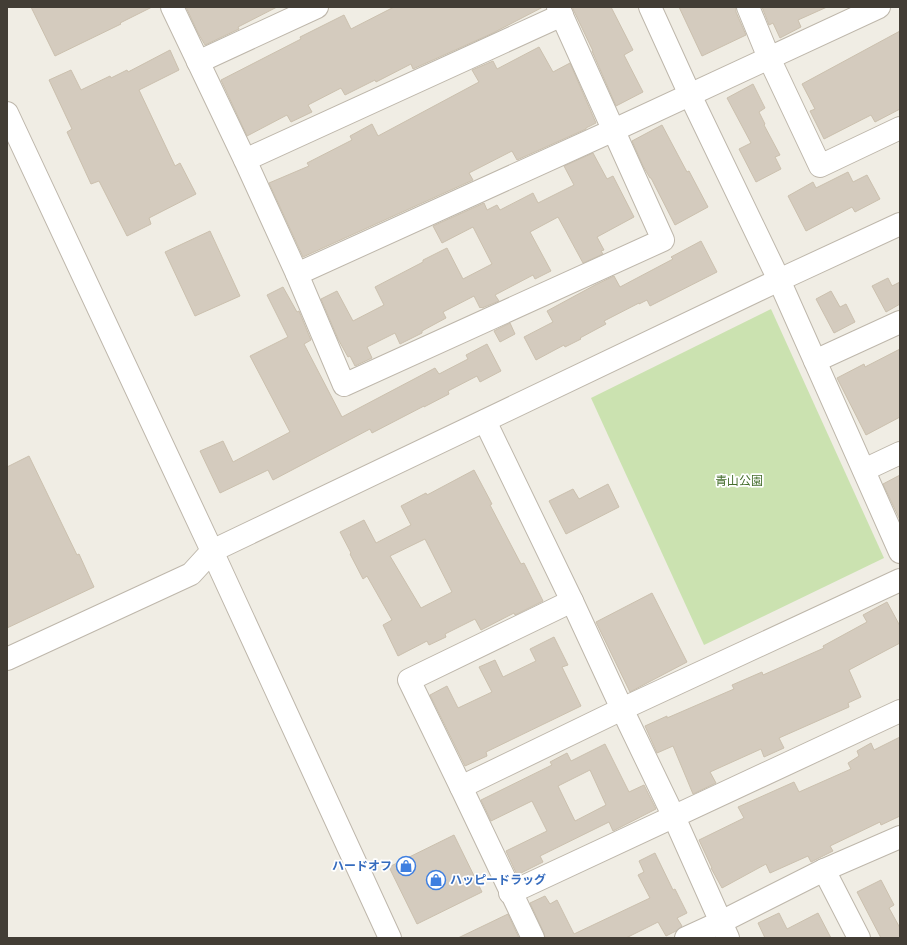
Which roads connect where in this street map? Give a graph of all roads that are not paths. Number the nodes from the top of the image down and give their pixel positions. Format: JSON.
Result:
{"nodes":[{"id":1,"x":172,"y":7,"type":"edge"},
{"id":2,"x":317,"y":7,"type":"edge"},
{"id":3,"x":650,"y":7,"type":"edge"},
{"id":4,"x":748,"y":7,"type":"edge"},
{"id":5,"x":879,"y":7,"type":"edge"},
{"id":6,"x":560,"y":11,"type":"edge"},
{"id":7,"x":769,"y":58,"type":"junction"},
{"id":8,"x":198,"y":62,"type":"junction"},
{"id":9,"x":690,"y":95,"type":"junction"},
{"id":10,"x":7,"y":113,"type":"edge"},
{"id":11,"x":900,"y":128,"type":"edge"},
{"id":12,"x":614,"y":130,"type":"junction"},
{"id":13,"x":245,"y":160,"type":"junction"},
{"id":14,"x":900,"y":224,"type":"edge"},
{"id":15,"x":297,"y":274,"type":"junction"},
{"id":16,"x":779,"y":280,"type":"junction"},
{"id":17,"x":900,"y":322,"type":"edge"},
{"id":18,"x":815,"y":361,"type":"junction"},
{"id":19,"x":485,"y":421,"type":"junction"},
{"id":20,"x":900,"y":453,"type":"edge"},
{"id":21,"x":864,"y":470,"type":"junction"},
{"id":22,"x":212,"y":551,"type":"junction"},
{"id":23,"x":900,"y":552,"type":"edge"},
{"id":24,"x":900,"y":580,"type":"edge"},
{"id":25,"x":572,"y":601,"type":"junction"},
{"id":26,"x":7,"y":659,"type":"edge"},
{"id":27,"x":622,"y":709,"type":"junction"},
{"id":28,"x":900,"y":711,"type":"edge"},
{"id":29,"x":461,"y":787,"type":"junction"},
{"id":30,"x":674,"y":817,"type":"junction"},
{"id":31,"x":900,"y":837,"type":"edge"},
{"id":32,"x":824,"y":870,"type":"junction"},
{"id":33,"x":510,"y":893,"type":"junction"},
{"id":34,"x":724,"y":930,"type":"edge"},
{"id":35,"x":390,"y":938,"type":"edge"},
{"id":36,"x":532,"y":938,"type":"edge"},
{"id":37,"x":686,"y":938,"type":"edge"},
{"id":38,"x":859,"y":938,"type":"edge"}],
"edges":[{"from":1,"to":8,"type":"street"},
{"from":2,"to":8,"type":"street"},
{"from":3,"to":9,"type":"street"},
{"from":4,"to":7,"type":"street"},
{"from":5,"to":7,"type":"street"},
{"from":6,"to":12,"type":"street"},
{"from":6,"to":13,"type":"street"},
{"from":7,"to":9,"type":"street"},
{"from":7,"to":11,"type":"street"},
{"from":8,"to":13,"type":"street"},
{"from":9,"to":12,"type":"street"},
{"from":9,"to":16,"type":"street"},
{"from":10,"to":22,"type":"street"},
{"from":12,"to":15,"type":"street"},
{"from":12,"to":15,"type":"street"},
{"from":13,"to":15,"type":"street"},
{"from":14,"to":16,"type":"street"},
{"from":16,"to":18,"type":"street"},
{"from":16,"to":19,"type":"street"},
{"from":17,"to":18,"type":"street"},
{"from":18,"to":21,"type":"street"},
{"from":19,"to":22,"type":"street"},
{"from":19,"to":25,"type":"street"},
{"from":20,"to":21,"type":"street"},
{"from":21,"to":23,"type":"street"},
{"from":22,"to":26,"type":"street"},
{"from":22,"to":35,"type":"street"},
{"from":24,"to":27,"type":"street"},
{"from":25,"to":27,"type":"street"},
{"from":25,"to":29,"type":"street"},
{"from":27,"to":29,"type":"street"},
{"from":27,"to":30,"type":"street"},
{"from":28,"to":30,"type":"street"},
{"from":29,"to":33,"type":"street"},
{"from":30,"to":33,"type":"street"},
{"from":30,"to":34,"type":"street"},
{"from":31,"to":32,"type":"street"},
{"from":32,"to":34,"type":"street"},
{"from":32,"to":38,"type":"street"},
{"from":33,"to":36,"type":"street"},
{"from":34,"to":37,"type":"street"}]}
